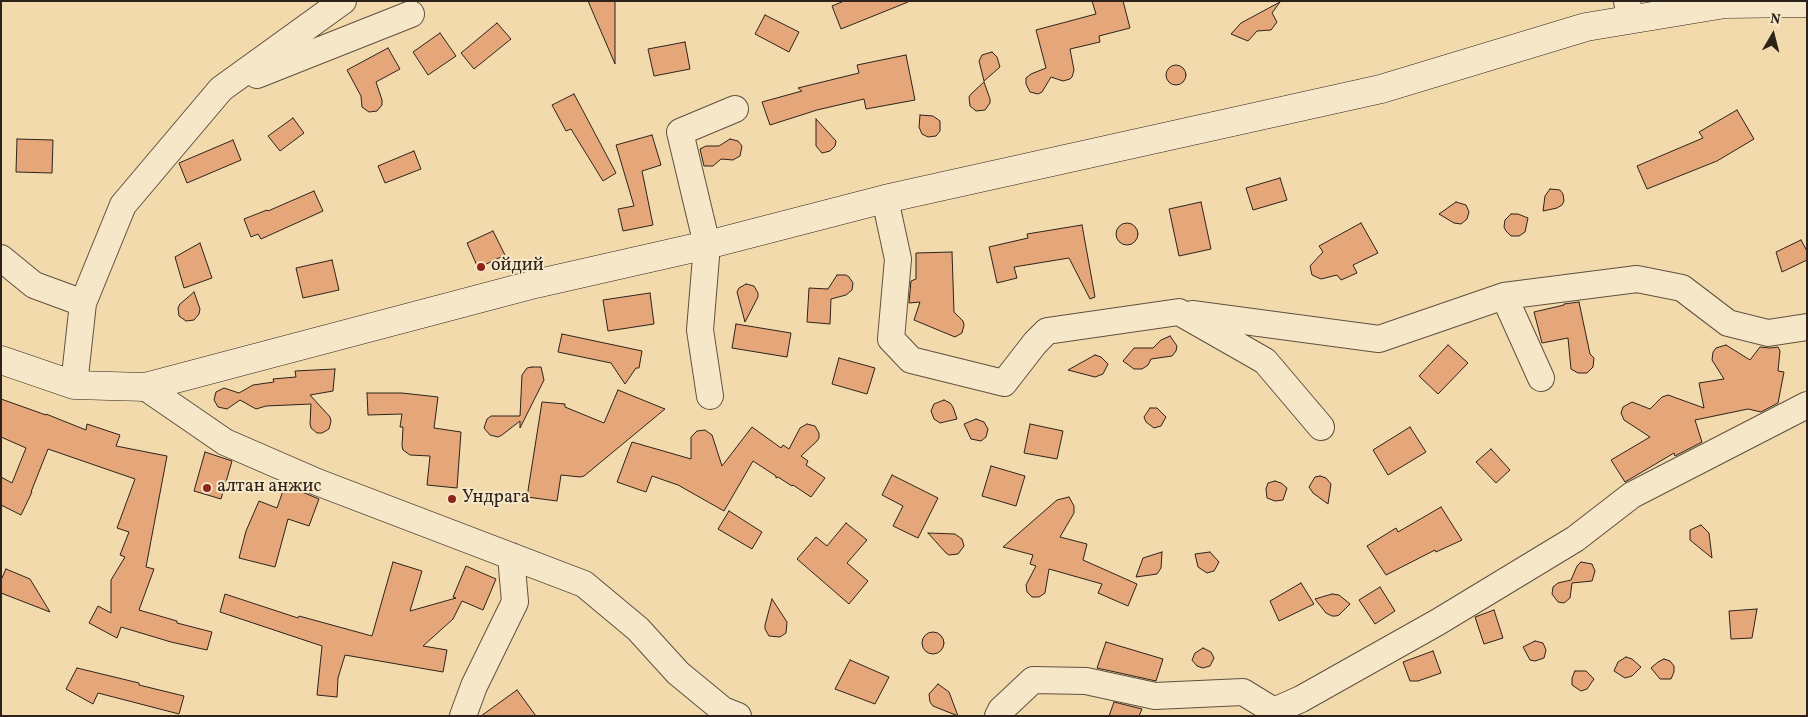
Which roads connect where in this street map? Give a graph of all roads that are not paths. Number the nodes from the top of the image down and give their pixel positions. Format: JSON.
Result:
{"nodes":[{"id":1,"x":343,"y":1,"type":"edge"},
{"id":2,"x":1807,"y":3,"type":"edge"},
{"id":3,"x":1629,"y":10,"type":"edge"},
{"id":4,"x":411,"y":14,"type":"dead end"},
{"id":5,"x":222,"y":89,"type":"junction"},
{"id":6,"x":735,"y":109,"type":"dead end"},
{"id":7,"x":885,"y":199,"type":"junction"},
{"id":8,"x":707,"y":245,"type":"junction"},
{"id":9,"x":1,"y":258,"type":"edge"},
{"id":10,"x":1504,"y":296,"type":"junction"},
{"id":11,"x":83,"y":303,"type":"junction"},
{"id":12,"x":1179,"y":312,"type":"junction"},
{"id":13,"x":1807,"y":328,"type":"edge"},
{"id":14,"x":1,"y":360,"type":"edge"},
{"id":15,"x":1541,"y":378,"type":"dead end"},
{"id":16,"x":74,"y":385,"type":"junction"},
{"id":17,"x":145,"y":387,"type":"junction"},
{"id":18,"x":710,"y":396,"type":"dead end"},
{"id":19,"x":1807,"y":405,"type":"edge"},
{"id":20,"x":1321,"y":427,"type":"dead end"},
{"id":21,"x":511,"y":556,"type":"junction"},
{"id":22,"x":1292,"y":711,"type":"edge"},
{"id":23,"x":463,"y":716,"type":"edge"},
{"id":24,"x":738,"y":716,"type":"edge"},
{"id":25,"x":998,"y":716,"type":"edge"}],
"edges":[{"from":1,"to":5,"type":"street"},
{"from":2,"to":3,"type":"main road"},
{"from":3,"to":7,"type":"main road"},
{"from":4,"to":5,"type":"street"},
{"from":5,"to":11,"type":"street"},
{"from":6,"to":8,"type":"street"},
{"from":7,"to":8,"type":"main road"},
{"from":7,"to":12,"type":"street"},
{"from":8,"to":17,"type":"main road"},
{"from":8,"to":18,"type":"street"},
{"from":9,"to":11,"type":"street"},
{"from":10,"to":12,"type":"street"},
{"from":10,"to":13,"type":"street"},
{"from":10,"to":15,"type":"street"},
{"from":11,"to":16,"type":"street"},
{"from":12,"to":20,"type":"street"},
{"from":14,"to":16,"type":"main road"},
{"from":16,"to":17,"type":"main road"},
{"from":17,"to":21,"type":"street"},
{"from":19,"to":22,"type":"street"},
{"from":21,"to":23,"type":"street"},
{"from":21,"to":24,"type":"street"},
{"from":22,"to":25,"type":"street"}]}
